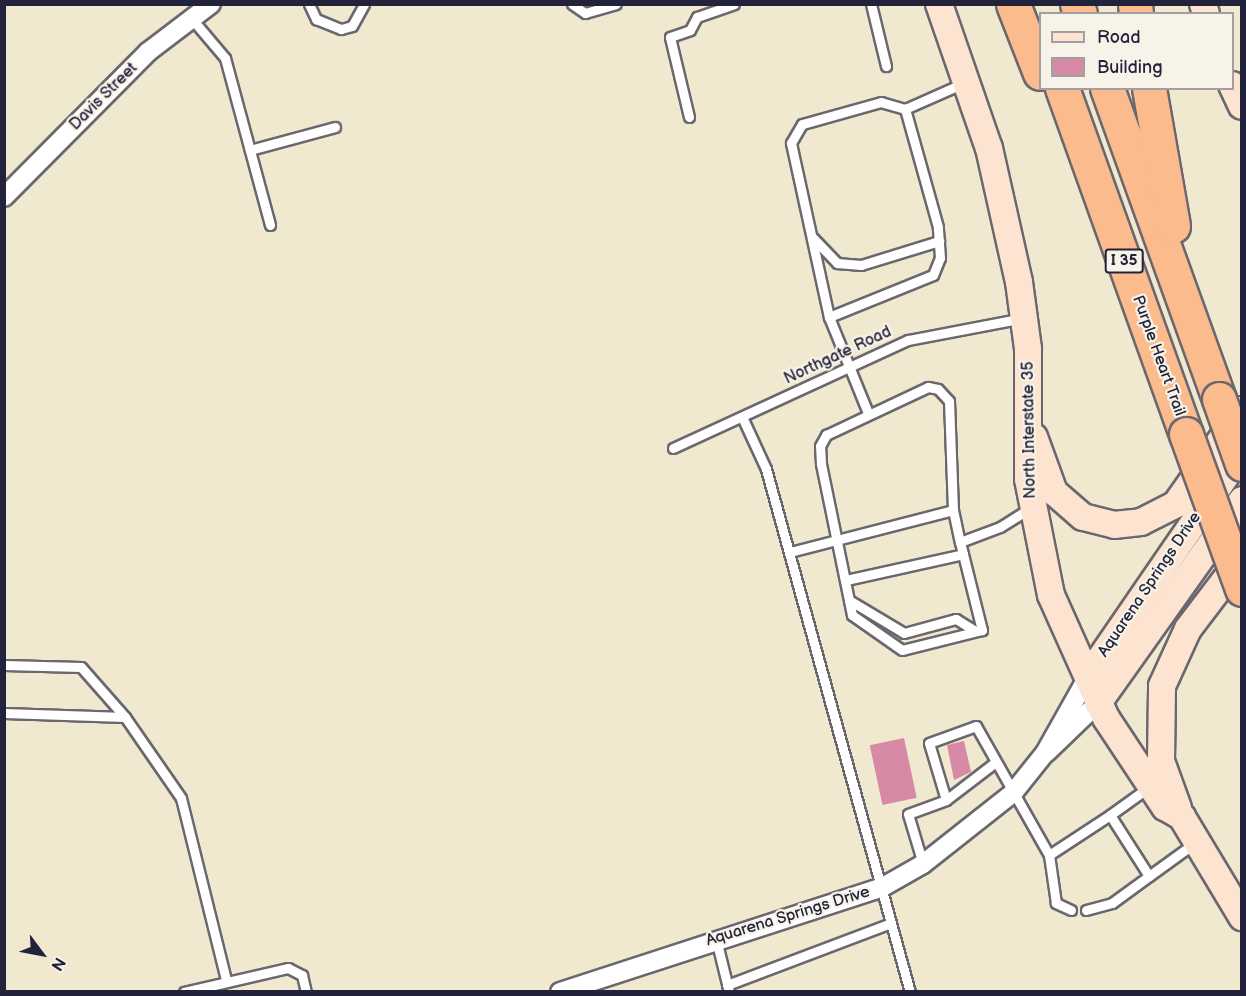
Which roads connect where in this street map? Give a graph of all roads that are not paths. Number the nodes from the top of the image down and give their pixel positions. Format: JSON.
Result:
{"nodes":[{"id":1,"x":211,"y":4,"type":"edge"},
{"id":2,"x":309,"y":4,"type":"edge"},
{"id":3,"x":364,"y":4,"type":"edge"},
{"id":4,"x":572,"y":4,"type":"edge"},
{"id":5,"x":616,"y":4,"type":"edge"},
{"id":6,"x":734,"y":4,"type":"edge"},
{"id":7,"x":871,"y":4,"type":"edge"},
{"id":8,"x":939,"y":4,"type":"edge"},
{"id":9,"x":1012,"y":4,"type":"edge"},
{"id":10,"x":1032,"y":4,"type":"edge"},
{"id":11,"x":192,"y":19,"type":"junction"},
{"id":12,"x":1039,"y":23,"type":"edge"},
{"id":13,"x":886,"y":66,"type":"dead end"},
{"id":14,"x":1039,"y":68,"type":"edge"},
{"id":15,"x":966,"y":82,"type":"junction"},
{"id":16,"x":1234,"y":86,"type":"edge"},
{"id":17,"x":1048,"y":90,"type":"edge"},
{"id":18,"x":1063,"y":90,"type":"edge"},
{"id":19,"x":1108,"y":90,"type":"edge"},
{"id":20,"x":1149,"y":90,"type":"edge"},
{"id":21,"x":1242,"y":106,"type":"edge"},
{"id":22,"x":905,"y":109,"type":"junction"},
{"id":23,"x":689,"y":117,"type":"dead end"},
{"id":24,"x":335,"y":127,"type":"dead end"},
{"id":25,"x":250,"y":150,"type":"junction"},
{"id":26,"x":4,"y":197,"type":"edge"},
{"id":27,"x":270,"y":225,"type":"dead end"},
{"id":28,"x":811,"y":236,"type":"junction"},
{"id":29,"x":939,"y":241,"type":"junction"},
{"id":30,"x":829,"y":317,"type":"junction"},
{"id":31,"x":1025,"y":318,"type":"junction"},
{"id":32,"x":1199,"y":345,"type":"junction"},
{"id":33,"x":845,"y":367,"type":"junction"},
{"id":34,"x":1167,"y":381,"type":"junction"},
{"id":35,"x":1230,"y":405,"type":"edge"},
{"id":36,"x":868,"y":413,"type":"junction"},
{"id":37,"x":743,"y":419,"type":"junction"},
{"id":38,"x":1028,"y":420,"type":"junction"},
{"id":39,"x":673,"y":448,"type":"dead end"},
{"id":40,"x":1242,"y":452,"type":"edge"},
{"id":41,"x":1242,"y":464,"type":"edge"},
{"id":42,"x":1242,"y":500,"type":"edge"},
{"id":43,"x":1031,"y":508,"type":"junction"},
{"id":44,"x":953,"y":510,"type":"junction"},
{"id":45,"x":836,"y":542,"type":"junction"},
{"id":46,"x":960,"y":542,"type":"junction"},
{"id":47,"x":790,"y":552,"type":"junction"},
{"id":48,"x":963,"y":554,"type":"junction"},
{"id":49,"x":1242,"y":558,"type":"edge"},
{"id":50,"x":846,"y":580,"type":"junction"},
{"id":51,"x":1242,"y":589,"type":"edge"},
{"id":52,"x":849,"y":600,"type":"junction"},
{"id":53,"x":975,"y":631,"type":"junction"},
{"id":54,"x":4,"y":665,"type":"edge"},
{"id":55,"x":1089,"y":675,"type":"junction"},
{"id":56,"x":1098,"y":703,"type":"junction"},
{"id":57,"x":4,"y":713,"type":"edge"},
{"id":58,"x":125,"y":717,"type":"junction"},
{"id":59,"x":1046,"y":753,"type":"junction"},
{"id":60,"x":993,"y":764,"type":"junction"},
{"id":61,"x":1151,"y":786,"type":"junction"},
{"id":62,"x":1013,"y":794,"type":"junction"},
{"id":63,"x":945,"y":800,"type":"junction"},
{"id":64,"x":1110,"y":815,"type":"junction"},
{"id":65,"x":1182,"y":817,"type":"junction"},
{"id":66,"x":1198,"y":841,"type":"junction"},
{"id":67,"x":1049,"y":855,"type":"junction"},
{"id":68,"x":924,"y":864,"type":"junction"},
{"id":69,"x":1149,"y":876,"type":"junction"},
{"id":70,"x":881,"y":888,"type":"junction"},
{"id":71,"x":1071,"y":910,"type":"dead end"},
{"id":72,"x":1086,"y":910,"type":"dead end"},
{"id":73,"x":1242,"y":917,"type":"edge"},
{"id":74,"x":891,"y":923,"type":"junction"},
{"id":75,"x":716,"y":939,"type":"junction"},
{"id":76,"x":226,"y":980,"type":"junction"},
{"id":77,"x":728,"y":988,"type":"edge"},
{"id":78,"x":567,"y":990,"type":"edge"},
{"id":79,"x":184,"y":992,"type":"edge"},
{"id":80,"x":306,"y":992,"type":"edge"},
{"id":81,"x":910,"y":992,"type":"edge"}],
"edges":[{"from":1,"to":11,"type":"street","name":"Davis Street"},
{"from":2,"to":3,"type":"lane"},
{"from":4,"to":5,"type":"lane"},
{"from":6,"to":23,"type":"lane"},
{"from":7,"to":13,"type":"lane"},
{"from":8,"to":15,"type":"main road","name":"North Interstate 35"},
{"from":9,"to":14,"type":"highway"},
{"from":10,"to":12,"type":"highway"},
{"from":11,"to":25,"type":"lane"},
{"from":11,"to":26,"type":"street","name":"Davis Street"},
{"from":15,"to":22,"type":"lane"},
{"from":15,"to":31,"type":"main road","name":"North Interstate 35"},
{"from":16,"to":21,"type":"main road"},
{"from":17,"to":34,"type":"highway"},
{"from":18,"to":34,"type":"highway","name":"Purple Heart Trail","number":"I 35"},
{"from":19,"to":32,"type":"highway","number":"I 35"},
{"from":20,"to":32,"type":"highway"},
{"from":22,"to":28,"type":"lane"},
{"from":22,"to":29,"type":"lane"},
{"from":24,"to":25,"type":"lane"},
{"from":25,"to":27,"type":"lane"},
{"from":28,"to":29,"type":"lane"},
{"from":28,"to":30,"type":"lane"},
{"from":29,"to":30,"type":"lane"},
{"from":30,"to":33,"type":"lane"},
{"from":31,"to":33,"type":"lane","name":"Northgate Road"},
{"from":31,"to":38,"type":"main road","name":"North Interstate 35"},
{"from":32,"to":35,"type":"highway","number":"I 35"},
{"from":33,"to":36,"type":"lane"},
{"from":33,"to":37,"type":"lane","name":"Northgate Road"},
{"from":34,"to":51,"type":"highway","name":"Purple Heart Trail","number":"I 35","bridge":true},
{"from":35,"to":38,"type":"main road"},
{"from":35,"to":41,"type":"highway","number":"I 35","bridge":true},
{"from":36,"to":44,"type":"lane"},
{"from":36,"to":45,"type":"lane"},
{"from":37,"to":39,"type":"lane","name":"Northgate Road"},
{"from":37,"to":47,"type":"lane"},
{"from":38,"to":43,"type":"main road","name":"North Interstate 35"},
{"from":40,"to":55,"type":"main road","name":"Aquarena Springs Drive"},
{"from":42,"to":56,"type":"main road","name":"Aquarena Springs Drive"},
{"from":43,"to":46,"type":"lane"},
{"from":43,"to":55,"type":"main road","name":"North Interstate 35"},
{"from":44,"to":45,"type":"lane"},
{"from":44,"to":46,"type":"lane"},
{"from":45,"to":47,"type":"lane"},
{"from":45,"to":50,"type":"lane"},
{"from":46,"to":48,"type":"lane"},
{"from":47,"to":70,"type":"lane"},
{"from":48,"to":50,"type":"lane"},
{"from":48,"to":53,"type":"lane"},
{"from":49,"to":65,"type":"main road"},
{"from":50,"to":52,"type":"lane"},
{"from":52,"to":53,"type":"lane"},
{"from":52,"to":53,"type":"lane"},
{"from":54,"to":58,"type":"lane"},
{"from":55,"to":56,"type":"main road","name":"North Interstate 35"},
{"from":55,"to":59,"type":"street","name":"Aquarena Springs Drive"},
{"from":56,"to":59,"type":"street","name":"Aquarena Springs Drive"},
{"from":56,"to":61,"type":"main road","name":"North Interstate 35"},
{"from":57,"to":58,"type":"lane"},
{"from":58,"to":76,"type":"lane"},
{"from":59,"to":62,"type":"street","name":"Aquarena Springs Drive"},
{"from":60,"to":62,"type":"lane"},
{"from":60,"to":63,"type":"lane"},
{"from":60,"to":63,"type":"lane"},
{"from":61,"to":64,"type":"lane"},
{"from":61,"to":65,"type":"main road","name":"North Interstate 35"},
{"from":62,"to":67,"type":"lane"},
{"from":62,"to":68,"type":"street","name":"Aquarena Springs Drive"},
{"from":63,"to":68,"type":"lane"},
{"from":64,"to":67,"type":"lane"},
{"from":64,"to":69,"type":"lane"},
{"from":65,"to":66,"type":"main road","name":"North Interstate 35"},
{"from":66,"to":69,"type":"lane"},
{"from":66,"to":73,"type":"main road","name":"North Interstate 35"},
{"from":67,"to":71,"type":"lane"},
{"from":68,"to":70,"type":"street","name":"Aquarena Springs Drive"},
{"from":69,"to":72,"type":"lane"},
{"from":70,"to":74,"type":"lane"},
{"from":70,"to":75,"type":"street","name":"Aquarena Springs Drive"},
{"from":74,"to":77,"type":"lane"},
{"from":74,"to":81,"type":"lane"},
{"from":75,"to":77,"type":"lane"},
{"from":75,"to":78,"type":"street","name":"Aquarena Springs Drive"},
{"from":76,"to":79,"type":"lane"},
{"from":76,"to":80,"type":"lane"}]}
